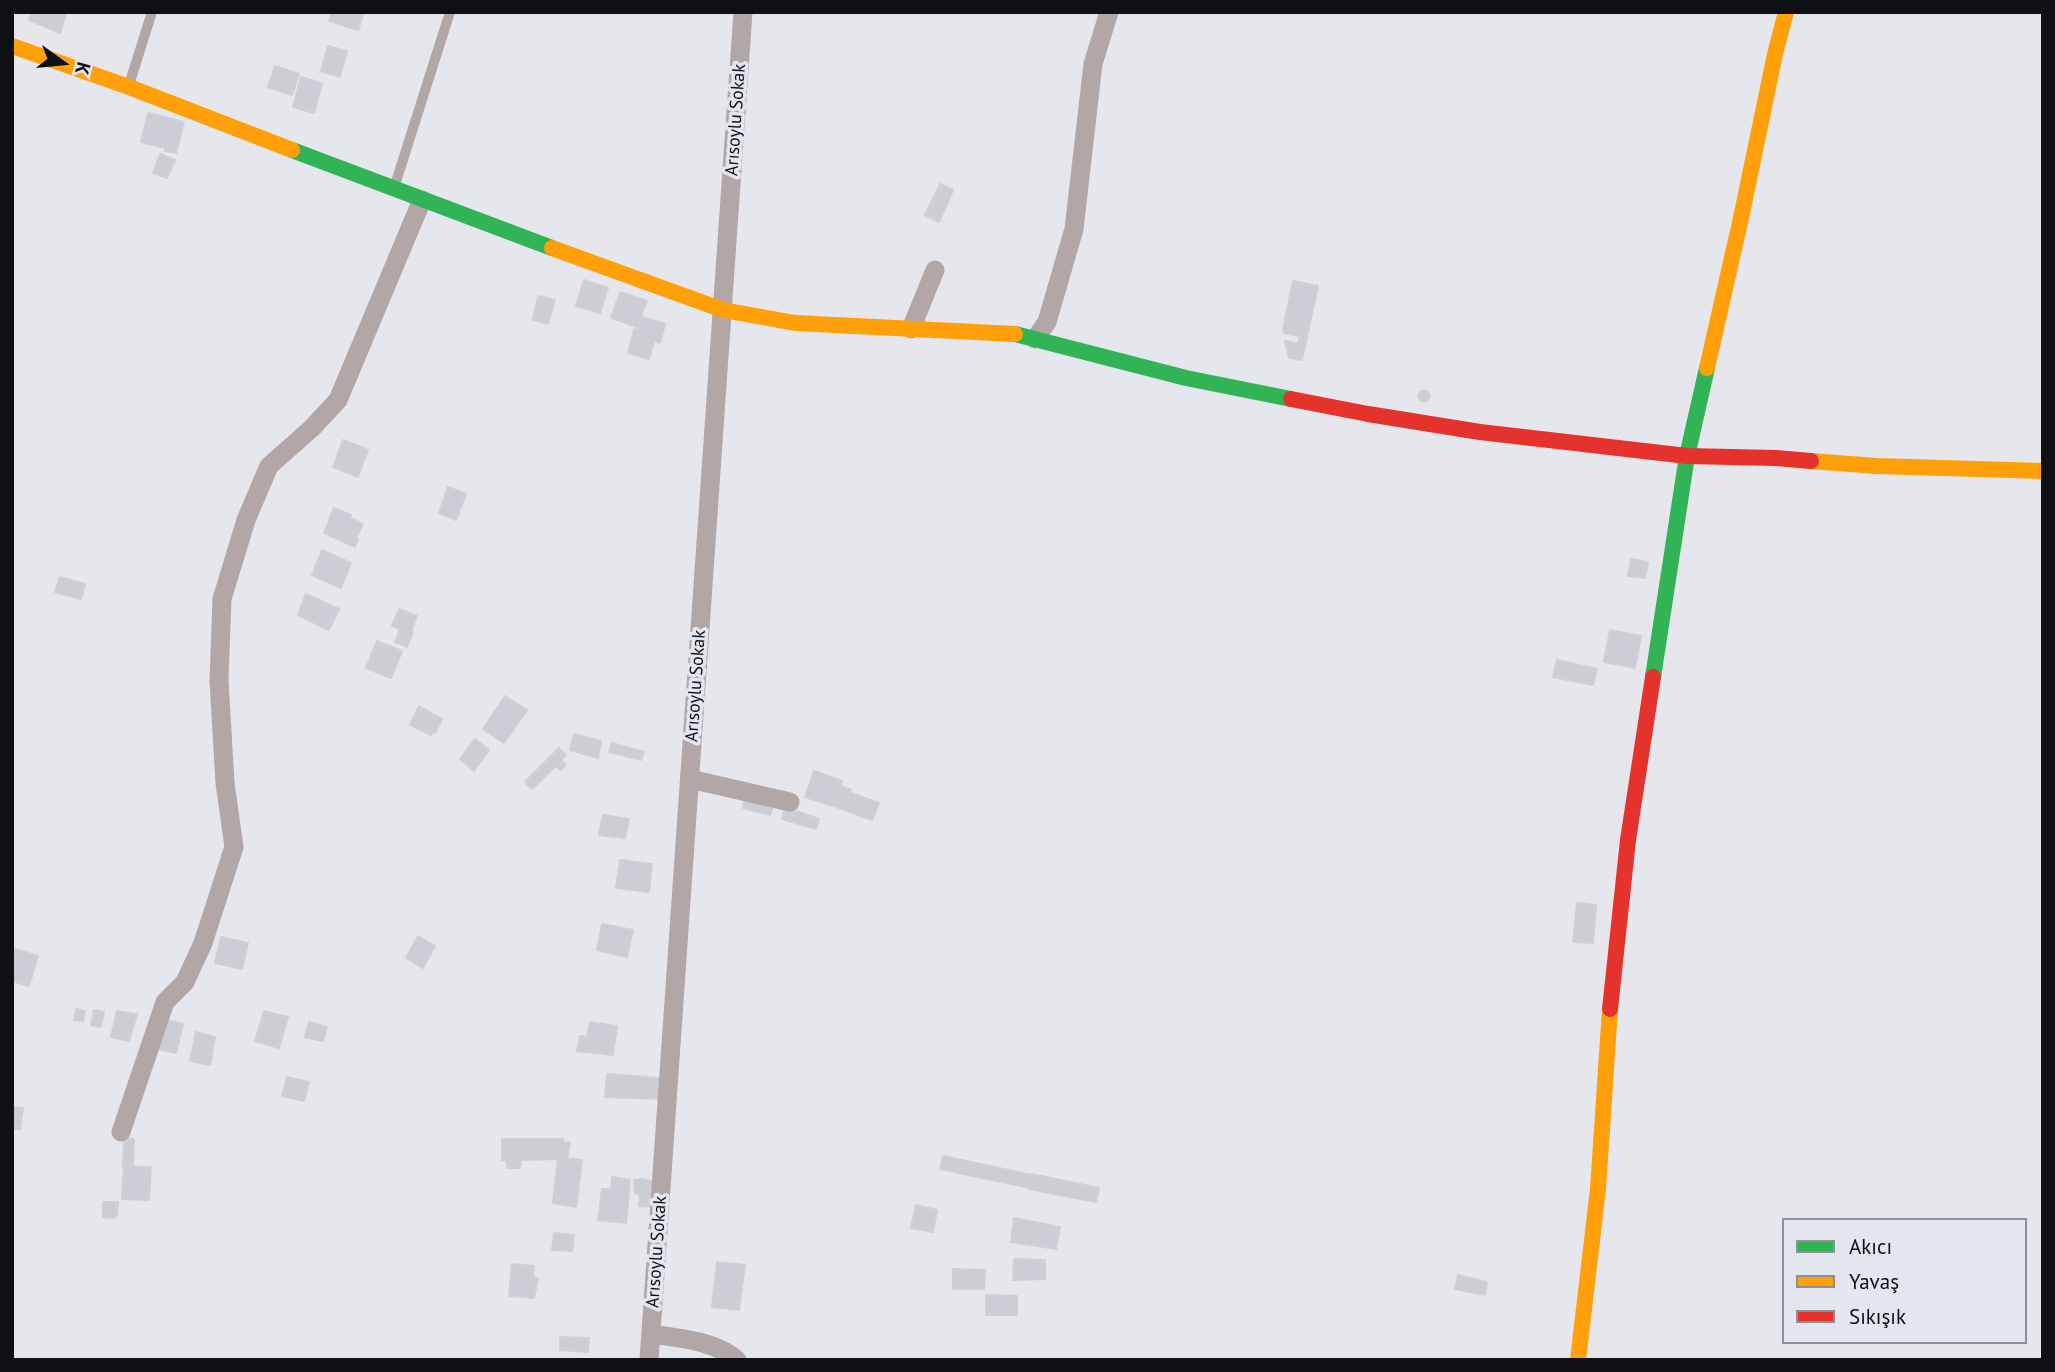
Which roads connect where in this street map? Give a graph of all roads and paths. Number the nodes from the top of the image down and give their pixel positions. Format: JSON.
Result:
{"nodes":[{"id":1,"x":152,"y":12,"type":"edge"},
{"id":2,"x":450,"y":12,"type":"edge"},
{"id":3,"x":743,"y":12,"type":"edge"},
{"id":4,"x":1109,"y":12,"type":"edge"},
{"id":5,"x":1786,"y":12,"type":"edge"},
{"id":6,"x":12,"y":46,"type":"edge"},
{"id":7,"x":129,"y":87,"type":"junction"},
{"id":8,"x":394,"y":190,"type":"junction"},
{"id":9,"x":422,"y":200,"type":"junction"},
{"id":10,"x":935,"y":270,"type":"dead end"},
{"id":11,"x":723,"y":310,"type":"junction"},
{"id":12,"x":911,"y":328,"type":"junction"},
{"id":13,"x":1035,"y":339,"type":"junction"},
{"id":14,"x":1688,"y":456,"type":"junction"},
{"id":15,"x":2043,"y":471,"type":"edge"},
{"id":16,"x":690,"y":779,"type":"junction"},
{"id":17,"x":790,"y":802,"type":"dead end"},
{"id":18,"x":121,"y":1132,"type":"dead end"},
{"id":19,"x":651,"y":1334,"type":"junction"},
{"id":20,"x":649,"y":1360,"type":"edge"},
{"id":21,"x":737,"y":1360,"type":"edge"},
{"id":22,"x":1578,"y":1360,"type":"edge"}],
"edges":[{"from":1,"to":7,"type":"lane"},
{"from":2,"to":8,"type":"lane"},
{"from":3,"to":11,"type":"street","name":"Arısoylu Sokak"},
{"from":4,"to":13,"type":"street"},
{"from":5,"to":14,"type":"street"},
{"from":6,"to":7,"type":"street"},
{"from":7,"to":8,"type":"street"},
{"from":8,"to":9,"type":"street"},
{"from":9,"to":11,"type":"street"},
{"from":9,"to":18,"type":"street"},
{"from":10,"to":12,"type":"street"},
{"from":11,"to":12,"type":"street"},
{"from":11,"to":16,"type":"street","name":"Arısoylu Sokak"},
{"from":12,"to":13,"type":"street"},
{"from":13,"to":14,"type":"street"},
{"from":14,"to":15,"type":"street"},
{"from":14,"to":22,"type":"street"},
{"from":16,"to":17,"type":"street"},
{"from":16,"to":19,"type":"street","name":"Arısoylu Sokak"},
{"from":19,"to":20,"type":"street","name":"Arısoylu Sokak"},
{"from":19,"to":21,"type":"street"}]}
